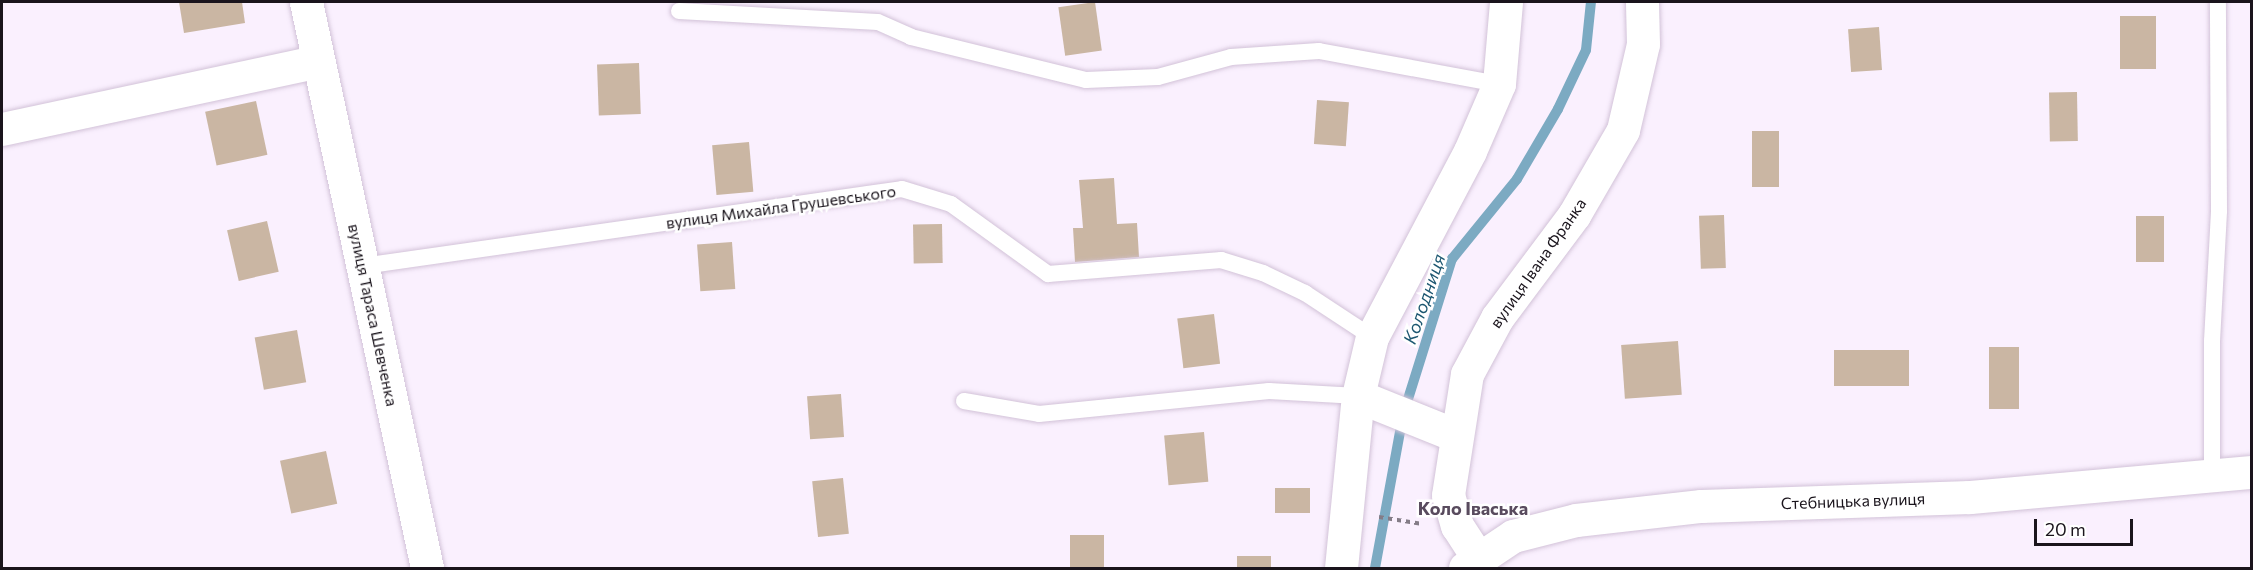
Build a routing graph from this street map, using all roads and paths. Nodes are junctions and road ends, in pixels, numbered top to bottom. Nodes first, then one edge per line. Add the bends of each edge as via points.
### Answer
1 (306, 2) edge
2 (1506, 2) edge
3 (1642, 2) edge
4 (2218, 2) edge
5 (679, 11) dead end
6 (318, 61) junction
7 (1499, 84) junction
8 (2, 129) edge
9 (363, 266) junction
10 (1372, 337) junction
11 (1358, 396) junction
12 (964, 402) dead end
13 (1455, 435) junction
14 (2252, 472) edge
15 (2212, 476) junction
16 (1472, 563) edge
17 (427, 568) edge
18 (1341, 568) edge

1 - 6 street, вулиця Тараса Шевченка
2 - 7 street
3 - 13 street, вулиця Івана Франка via 1643,44 1623,129 1574,215 1497,318 1467,374
4 - 15 lane via 2219,211 2212,341
5 - 7 lane via 878,22 911,37 1086,80 1158,77 1231,57 1319,51
6 - 8 street
6 - 9 street, вулиця Тараса Шевченка
7 - 10 street via 1470,152
9 - 10 lane, вулиця Михайла Грушевського via 902,189 951,204 1048,274 1221,260 1263,273 1305,293
9 - 17 street, вулиця Тараса Шевченка
10 - 11 street
11 - 12 lane via 1269,391 1039,414
11 - 13 street
11 - 18 street
13 - 16 street, вулиця Івана Франка via 1448,495
14 - 15 street, Стебницька вулиця
15 - 16 street, Стебницька вулиця via 1970,497 1701,506 1610,516 1513,536

